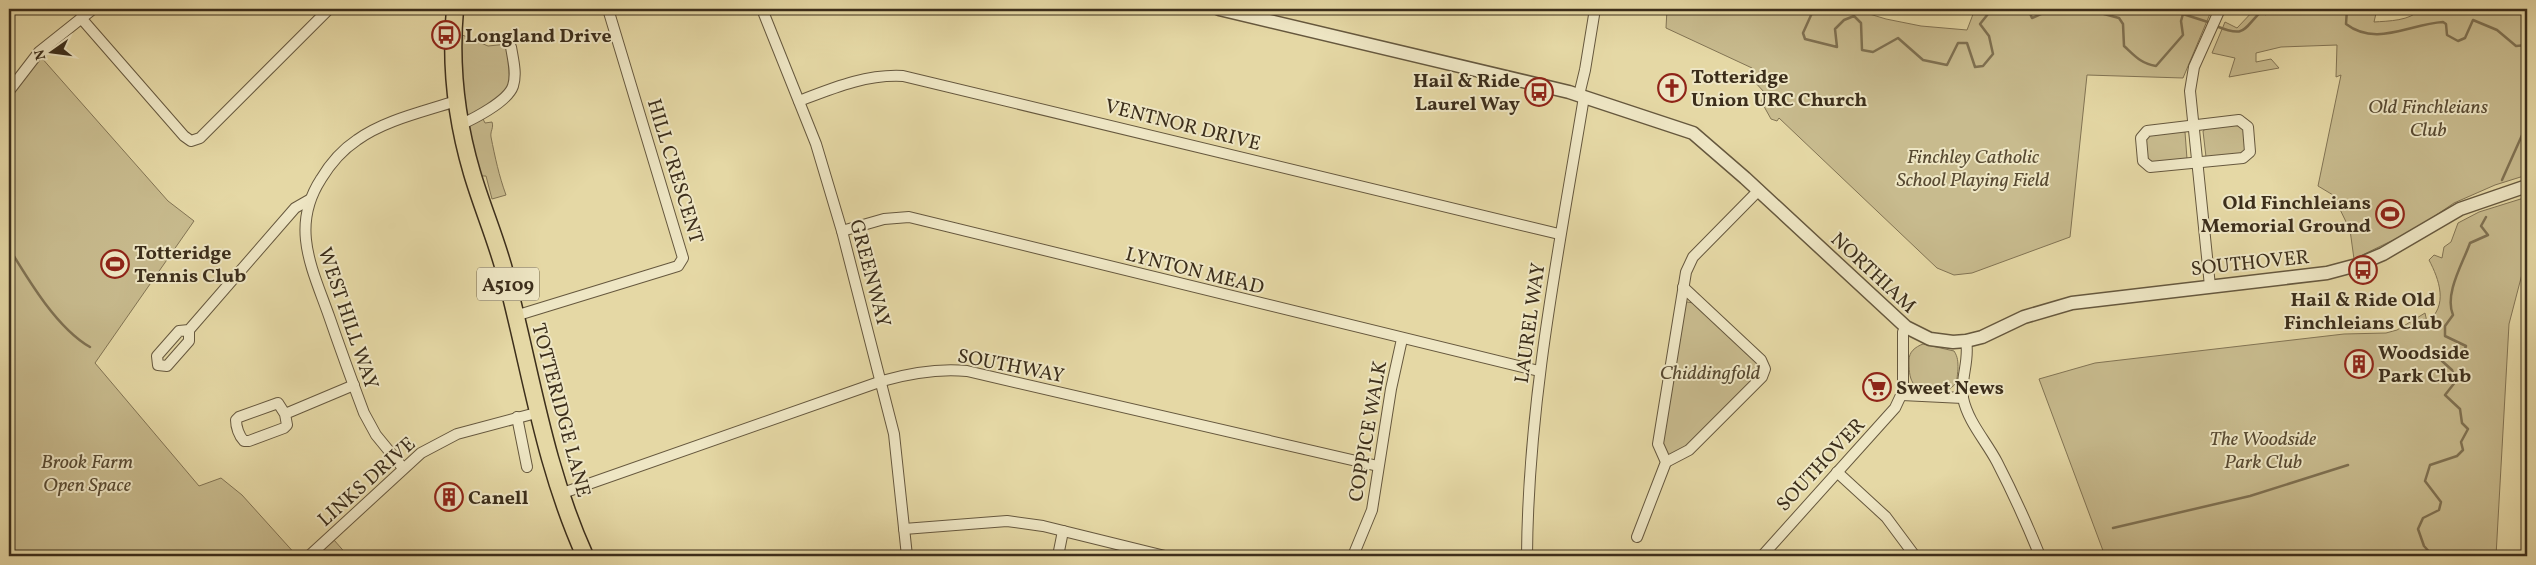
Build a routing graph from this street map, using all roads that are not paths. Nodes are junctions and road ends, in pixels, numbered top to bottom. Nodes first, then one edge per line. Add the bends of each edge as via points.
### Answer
1 (93, 9) edge
2 (329, 9) edge
3 (455, 9) edge
4 (608, 9) edge
5 (762, 9) edge
6 (1218, 9) edge
7 (1595, 9) edge
8 (2219, 12) edge
9 (81, 18) junction
10 (511, 47) dead end
11 (9, 91) edge
12 (1577, 95) junction
13 (456, 101) junction
14 (799, 101) junction
15 (460, 125) junction
16 (2194, 127) junction
17 (2198, 163) junction
18 (2527, 186) edge
19 (1759, 190) junction
20 (309, 200) junction
21 (842, 231) junction
22 (1560, 234) junction
23 (2210, 286) junction
24 (1683, 287) junction
25 (515, 316) junction
26 (1906, 327) junction
27 (189, 330) dead end
28 (1402, 339) junction
29 (1966, 341) junction
30 (1539, 371) junction
31 (882, 380) junction
32 (354, 385) junction
33 (1902, 395) junction
34 (1963, 398) junction
35 (536, 413) junction
36 (285, 414) junction
37 (517, 417) junction
38 (1666, 462) junction
39 (1378, 466) junction
40 (527, 467) dead end
41 (403, 468) junction
42 (1838, 472) junction
43 (560, 494) junction
44 (904, 528) junction
45 (1063, 531) junction
46 (1637, 537) dead end
47 (309, 556) edge
48 (585, 556) edge
49 (907, 556) edge
50 (1058, 556) edge
51 (1165, 556) edge
52 (1353, 556) edge
53 (1527, 556) edge
54 (1762, 556) edge
55 (1915, 556) edge
56 (2040, 556) edge

1 - 9 street
2 - 9 street via 200,138 191,141
3 - 13 main road, TOTTERIDGE LANE / A5109 via 452,48
4 - 25 street, HILL CRESCENT via 684,258 678,266
5 - 14 street, GREENWAY
6 - 12 street
7 - 12 street, LAUREL WAY via 1586,70
8 - 16 street via 2192,75 2190,91
9 - 11 street via 39,52
10 - 15 street via 515,76 513,88 499,102
12 - 19 street, NORTHIAM via 1693,133
12 - 22 street, LAUREL WAY
13 - 15 main road, TOTTERIDGE LANE / A5109
13 - 20 street, WEST HILL WAY via 397,120 356,140 335,159
14 - 21 street, GREENWAY via 827,175
14 - 22 street, VENTNOR DRIVE via 862,79 880,75 903,76
15 - 25 main road, TOTTERIDGE LANE / A5109
16 - 17 street
16 - 17 street via 2239,120 2248,127 2250,152 2247,156
16 - 17 street via 2143,134 2143,161 2150,167
17 - 23 street
18 - 23 street, SOUTHOVER via 2460,209 2413,238 2357,265 2327,273
19 - 24 street via 1693,257
19 - 26 street, NORTHIAM
20 - 27 street via 295,208
20 - 32 street, WEST HILL WAY via 305,224 309,260
21 - 28 street, LYNTON MEAD via 884,219 909,218
21 - 31 street, GREENWAY
22 - 30 street, LAUREL WAY
23 - 29 street, SOUTHOVER via 2072,303 2024,317
24 - 38 street via 1658,444
24 - 38 street via 1761,360 1765,370 1762,377 1689,450
25 - 35 main road, TOTTERIDGE LANE / A5109
26 - 29 street, NORTHIAM via 1930,339
26 - 33 street via 1903,332
28 - 30 street, LYNTON MEAD
28 - 39 street, COPPICE WALK
29 - 34 street via 1968,355
30 - 53 street, LAUREL WAY via 1527,502
31 - 39 street, SOUTHWAY via 913,372 967,371
31 - 43 street, SOUTHWAY
31 - 44 street, GREENWAY via 894,434
32 - 36 street
32 - 41 street, WEST HILL WAY via 371,427
33 - 34 street
33 - 42 street, SOUTHOVER via 1887,419
34 - 56 street via 2020,508
35 - 37 street, LINKS DRIVE
35 - 43 main road, TOTTERIDGE LANE / A5109
36 - 36 street via 287,425 284,428 248,441 240,437 236,425 239,417 278,403
37 - 40 street
37 - 41 street, LINKS DRIVE via 444,439 421,452
38 - 46 street
39 - 52 street, COPPICE WALK via 1372,510
41 - 47 street, LINKS DRIVE
42 - 54 street, SOUTHOVER
42 - 55 street via 1886,517
43 - 48 main road, TOTTERIDGE LANE / A5109
44 - 45 street via 1008,521
44 - 49 street, GREENWAY
45 - 50 street
45 - 51 street

